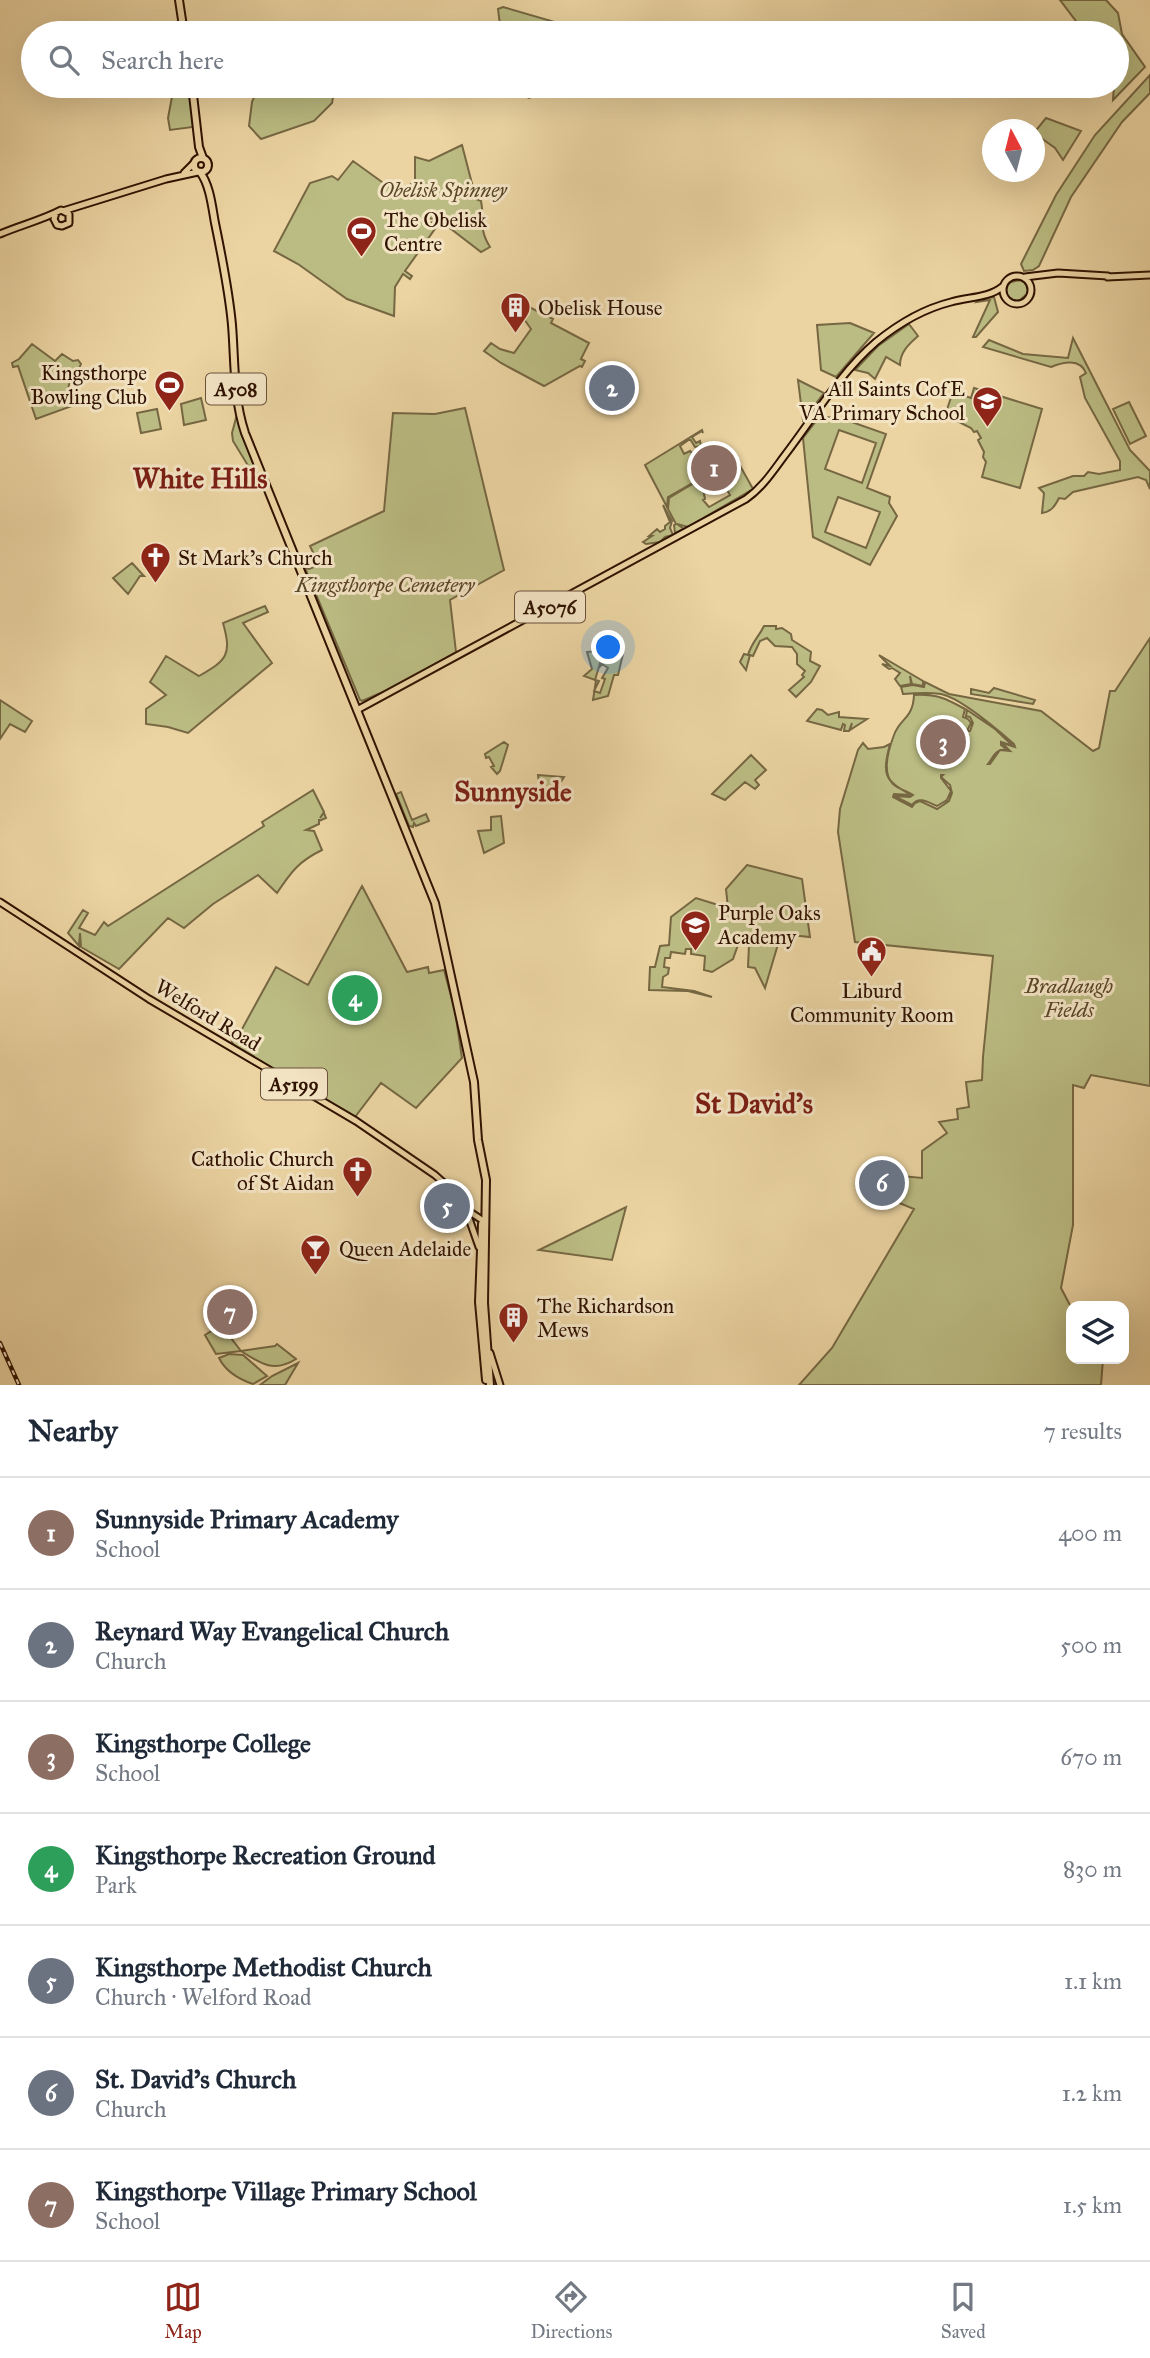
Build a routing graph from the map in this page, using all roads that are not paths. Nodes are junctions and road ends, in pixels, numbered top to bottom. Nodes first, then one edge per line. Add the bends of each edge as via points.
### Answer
1 (179, 0) edge
2 (182, 21) edge
3 (193, 98) edge
4 (197, 130) junction
5 (203, 158) junction
6 (193, 163) junction
7 (207, 168) junction
8 (199, 172) junction
9 (181, 175) junction
10 (211, 202) junction
11 (81, 205) junction
12 (63, 211) junction
13 (56, 213) junction
14 (70, 218) junction
15 (44, 219) junction
16 (57, 225) junction
17 (0, 234) edge
18 (1048, 274) junction
19 (1022, 277) junction
20 (1149, 277) edge
21 (1002, 287) junction
22 (1032, 289) junction
23 (991, 293) junction
24 (1004, 299) junction
25 (357, 710) junction
26 (0, 902) edge
27 (465, 1206) junction
28 (484, 1220) junction
29 (480, 1253) junction
30 (488, 1347) junction
31 (488, 1382) edge
32 (498, 1385) edge

1 - 2 highway
3 - 4 highway
4 - 5 highway
4 - 6 highway
5 - 6 highway
5 - 7 highway
6 - 8 highway
6 - 9 main road
7 - 8 highway
7 - 10 highway, A508
8 - 9 main road
8 - 10 highway, A508
9 - 11 main road
10 - 25 highway, A508 via 231,313 239,415
11 - 12 main road
11 - 14 main road
12 - 13 main road
12 - 14 main road
13 - 15 main road
13 - 16 main road
14 - 16 main road via 65,226
15 - 16 main road
15 - 17 main road
18 - 19 main road
18 - 20 main road
18 - 22 main road
19 - 21 main road via 1008,280
19 - 22 main road
21 - 23 main road, A5076
21 - 24 main road
22 - 24 main road via 1021,303
23 - 24 main road
23 - 25 main road, A5076 via 936,306 877,341 848,370 767,479 746,499
25 - 28 highway, A508 via 435,903 474,1082 485,1177
26 - 27 main road, Welford Road / A5199 via 149,999 356,1121 435,1175
27 - 28 main road, Welford Road / A5199
27 - 29 main road, Welford Road / A5199
28 - 29 highway, A508
28 - 30 highway, A508
29 - 31 highway, A508 via 479,1302
30 - 31 highway, A508
30 - 32 main road
31 - 32 main road

